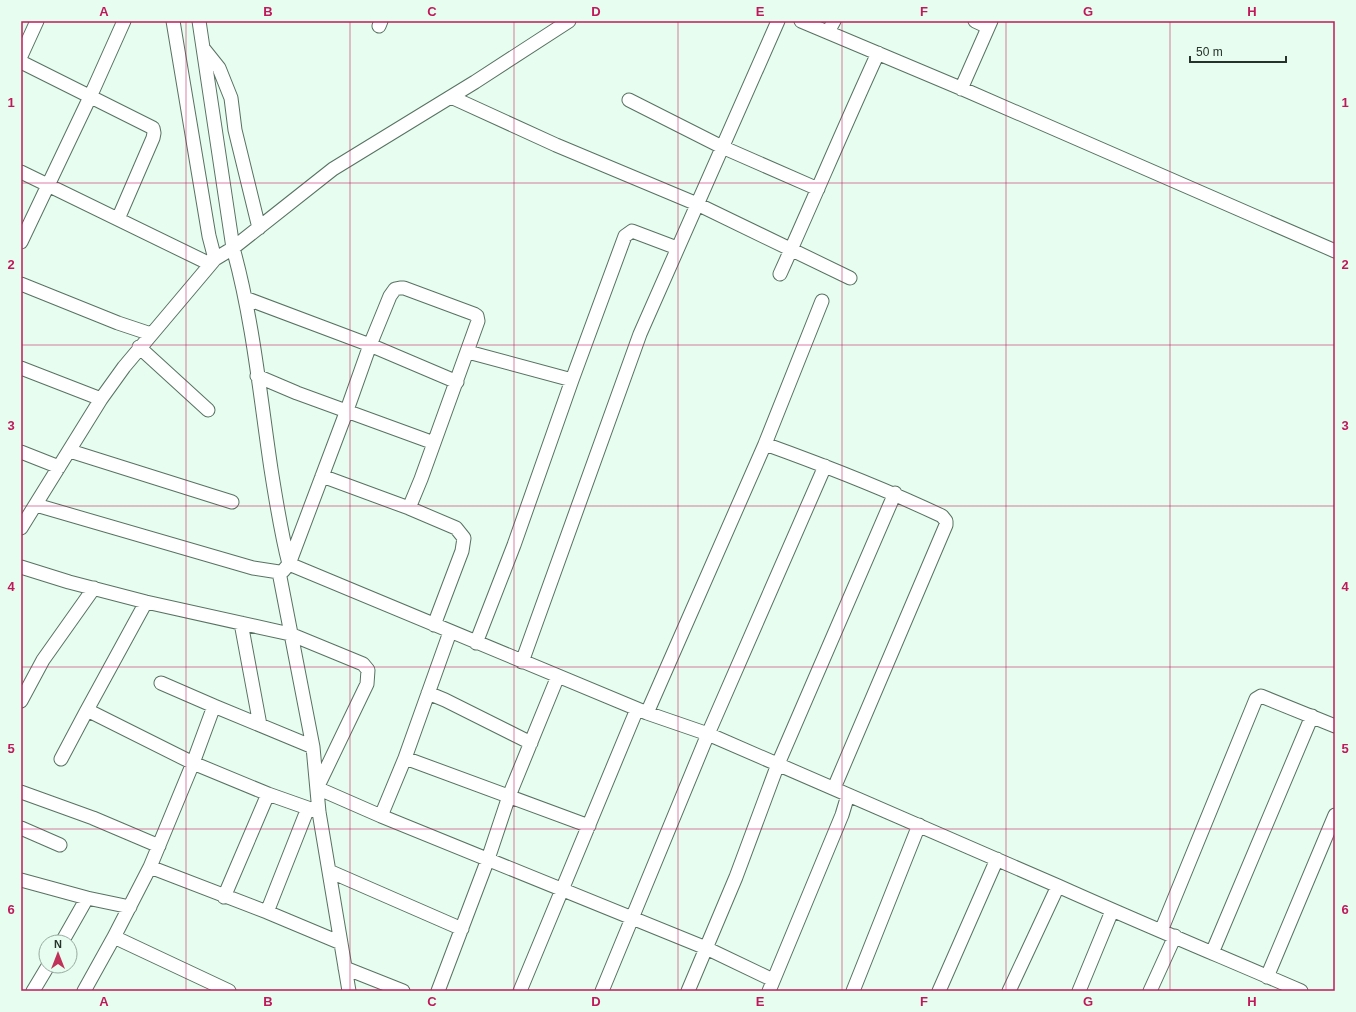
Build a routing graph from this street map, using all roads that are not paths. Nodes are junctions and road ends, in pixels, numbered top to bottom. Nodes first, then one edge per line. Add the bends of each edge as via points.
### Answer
1 (37, 21) edge
2 (124, 21) edge
3 (173, 21) edge
4 (199, 21) edge
5 (569, 21) edge
6 (778, 21) edge
7 (801, 21) edge
8 (976, 21) edge
9 (989, 24) edge
10 (831, 27) edge
11 (202, 47) junction
12 (878, 53) junction
13 (21, 56) edge
14 (21, 62) edge
15 (960, 89) junction
16 (451, 97) junction
17 (90, 98) junction
18 (629, 100) dead end
19 (722, 147) junction
20 (21, 172) edge
21 (48, 186) junction
22 (818, 189) junction
23 (697, 204) junction
24 (118, 219) junction
25 (259, 228) junction
26 (21, 242) edge
27 (677, 248) junction
28 (791, 250) junction
29 (1335, 251) edge
30 (221, 255) junction
31 (780, 274) dead end
32 (850, 278) dead end
33 (21, 284) edge
34 (245, 298) junction
35 (822, 301) dead end
36 (151, 334) junction
37 (370, 345) junction
38 (139, 347) junction
39 (468, 352) junction
40 (21, 368) edge
41 (257, 376) junction
42 (572, 380) junction
43 (457, 382) junction
44 (101, 399) junction
45 (208, 410) dead end
46 (348, 410) junction
47 (434, 443) junction
48 (765, 444) junction
49 (70, 451) junction
50 (21, 452) edge
51 (825, 466) junction
52 (59, 467) junction
53 (322, 476) junction
54 (895, 493) junction
55 (232, 502) dead end
56 (36, 505) junction
57 (409, 508) junction
58 (21, 528) edge
59 (21, 567) edge
60 (284, 568) junction
61 (94, 588) junction
62 (146, 602) junction
63 (241, 623) junction
64 (434, 625) junction
65 (450, 632) junction
66 (290, 634) junction
67 (476, 643) junction
68 (522, 662) junction
69 (558, 676) junction
70 (161, 683) dead end
71 (428, 693) junction
72 (21, 701) edge
73 (214, 706) junction
74 (87, 710) junction
75 (642, 711) junction
76 (1312, 716) junction
77 (260, 725) junction
78 (1335, 726) edge
79 (708, 734) junction
80 (531, 743) junction
81 (313, 748) junction
82 (405, 758) junction
83 (61, 759) dead end
84 (193, 763) junction
85 (778, 764) junction
86 (317, 788) junction
87 (834, 788) junction
88 (21, 792) edge
89 (268, 794) junction
90 (848, 795) junction
91 (509, 796) junction
92 (314, 810) junction
93 (1335, 815) edge
94 (381, 816) junction
95 (919, 825) junction
96 (589, 826) junction
97 (21, 828) edge
98 (60, 845) dead end
99 (159, 846) junction
100 (997, 859) junction
101 (488, 860) junction
102 (150, 867) junction
103 (329, 871) junction
104 (21, 880) edge
105 (1058, 886) junction
106 (562, 890) junction
107 (224, 897) junction
108 (87, 898) junction
109 (130, 907) junction
110 (1112, 911) junction
111 (267, 912) junction
112 (632, 919) junction
113 (462, 929) junction
114 (1161, 930) junction
115 (67, 934) edge
116 (1175, 936) junction
117 (114, 937) junction
118 (341, 943) junction
119 (706, 948) junction
120 (1212, 953) junction
121 (345, 968) junction
122 (43, 974) edge
123 (1267, 976) junction
124 (771, 985) edge
125 (33, 991) edge
126 (84, 991) edge
127 (229, 991) edge
128 (349, 991) edge
129 (403, 991) edge
130 (438, 991) edge
131 (520, 991) edge
132 (602, 991) edge
133 (688, 991) edge
134 (853, 991) edge
135 (939, 991) edge
136 (1010, 991) edge
137 (1079, 991) edge
138 (1150, 991) edge
139 (1301, 991) edge

1 - 13 street
2 - 17 street
3 - 30 street via 209,236
4 - 11 street
5 - 16 street
6 - 19 street
7 - 10 street
8 - 9 street
9 - 15 street
10 - 12 street
11 - 25 street via 219,68 231,98 235,130
11 - 30 street
12 - 15 street
12 - 22 street
14 - 17 street
15 - 29 street
16 - 23 street via 556,145
16 - 25 street via 333,169
17 - 21 street
17 - 24 street via 148,125 154,131
18 - 19 street
19 - 22 street
19 - 23 street
20 - 21 street
21 - 24 street
21 - 26 street
22 - 28 street
23 - 27 street
23 - 28 street
24 - 30 street
25 - 30 street
27 - 42 street via 632,231 627,233
27 - 68 street via 640,334
28 - 31 street
28 - 32 street
30 - 34 street
30 - 36 street
33 - 36 street
34 - 37 street
34 - 41 street
35 - 48 street
36 - 38 street
37 - 39 street via 390,296 395,289 404,288 477,316 478,325
37 - 43 street
37 - 46 street
38 - 44 street
38 - 45 street
39 - 42 street
39 - 43 street
40 - 44 street
41 - 46 street
41 - 60 street
42 - 67 street via 514,545
43 - 47 street
44 - 49 street
46 - 47 street
46 - 53 street
47 - 57 street
48 - 51 street
48 - 75 street
49 - 52 street
49 - 55 street
50 - 52 street
51 - 54 street
51 - 79 street
52 - 56 street
53 - 57 street
53 - 60 street
54 - 85 street
54 - 87 street via 942,516 946,525
56 - 58 street
56 - 60 street via 253,568
57 - 64 street via 456,528 464,538 462,551
59 - 61 street
60 - 64 street
60 - 66 street
61 - 62 street
61 - 72 street via 43,660
62 - 63 street
62 - 74 street
63 - 66 street
63 - 77 street
64 - 65 street
65 - 67 street
65 - 71 street
66 - 81 street
66 - 86 street via 358,661 368,670 367,684
67 - 68 street
68 - 69 street
69 - 75 street
69 - 80 street
70 - 73 street
71 - 80 street
71 - 82 street
73 - 77 street
73 - 84 street
74 - 83 street
74 - 84 street
75 - 79 street
75 - 96 street
76 - 78 street
76 - 114 street via 1261,696 1256,699
76 - 120 street
77 - 81 street
79 - 85 street
79 - 112 street
80 - 91 street
81 - 86 street
82 - 91 street
82 - 94 street
84 - 89 street
84 - 99 street
85 - 87 street
85 - 119 street via 736,877
86 - 92 street
86 - 94 street
87 - 90 street
88 - 99 street via 93,818
89 - 92 street
89 - 107 street
90 - 95 street
90 - 124 street
91 - 96 street
91 - 101 street
92 - 103 street
92 - 111 street
93 - 123 street
94 - 101 street
95 - 100 street
95 - 134 street
96 - 106 street
97 - 98 street
99 - 102 street
100 - 105 street
100 - 135 street
101 - 106 street
101 - 113 street
102 - 107 street
102 - 109 street
103 - 113 street
103 - 118 street
104 - 108 street
105 - 110 street
105 - 136 street
106 - 112 street
106 - 131 street
107 - 111 street
108 - 109 street
108 - 115 street
109 - 117 street
110 - 114 street
110 - 137 street
111 - 118 street
112 - 119 street
112 - 132 street
113 - 130 street
114 - 116 street
116 - 120 street
116 - 138 street
117 - 126 street
117 - 127 street
118 - 121 street
119 - 124 street
119 - 133 street
120 - 123 street
121 - 128 street
121 - 129 street
122 - 125 street
123 - 139 street

